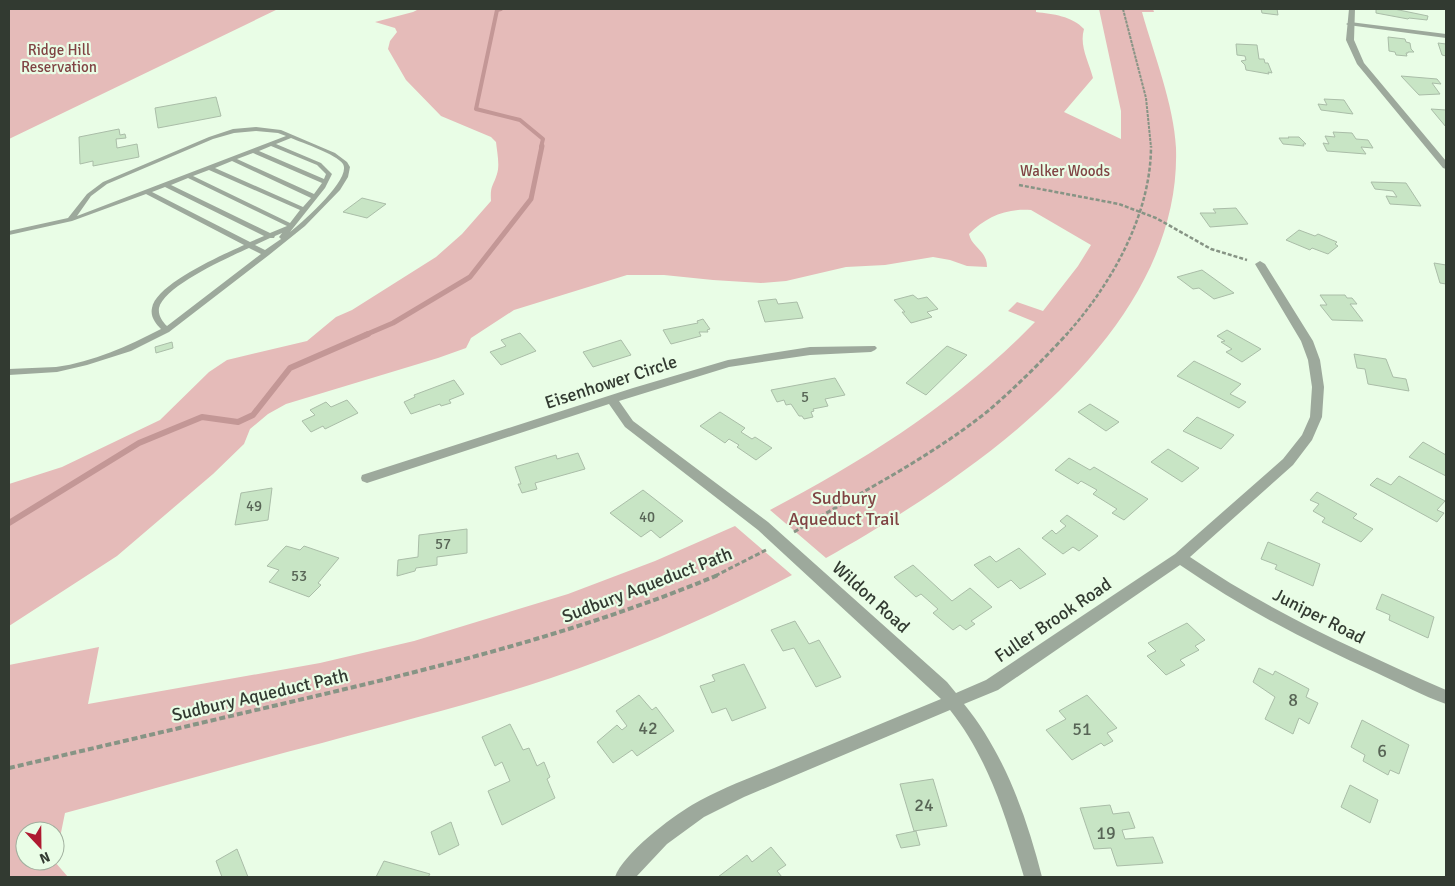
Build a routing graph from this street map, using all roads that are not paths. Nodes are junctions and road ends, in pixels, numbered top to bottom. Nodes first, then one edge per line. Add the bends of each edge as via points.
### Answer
1 (1352, 9) edge
2 (1350, 24) junction
3 (1446, 36) edge
4 (292, 136) junction
5 (271, 144) junction
6 (254, 150) junction
7 (232, 159) junction
8 (1446, 166) edge
9 (210, 168) junction
10 (188, 176) junction
11 (326, 182) junction
12 (166, 185) junction
13 (146, 192) junction
14 (315, 197) junction
15 (305, 210) junction
16 (314, 216) junction
17 (70, 220) junction
18 (292, 226) junction
19 (9, 233) edge
20 (270, 236) junction
21 (279, 241) junction
22 (251, 245) junction
23 (267, 254) junction
24 (1260, 264) road end
25 (166, 330) junction
26 (871, 348) dead end
27 (9, 372) edge
28 (612, 399) junction
29 (367, 478) dead end
30 (1180, 558) junction
31 (1446, 697) edge
32 (953, 702) junction
33 (624, 877) edge
34 (1033, 877) edge

1 - 2 street
2 - 3 street
2 - 8 street via 1350,40 1361,64
4 - 5 lane
4 - 16 lane via 333,154 347,167 340,185
4 - 17 lane via 256,129 211,138 99,186
5 - 6 lane
5 - 11 lane via 323,167 329,174
6 - 7 lane
6 - 11 lane
7 - 9 lane
7 - 14 lane
9 - 10 lane
9 - 15 lane
10 - 12 lane
10 - 18 lane
11 - 14 lane
12 - 13 lane
12 - 20 lane
13 - 17 lane
13 - 22 lane
14 - 15 lane
15 - 18 lane
16 - 18 lane
16 - 23 lane
17 - 19 lane
18 - 20 lane
18 - 21 lane
20 - 21 lane
20 - 22 lane
21 - 23 lane
22 - 23 lane
22 - 25 lane via 202,269 159,299 156,316
23 - 25 lane
24 - 30 street, Fuller Brook Road via 1312,351 1318,388 1316,417 1308,437 1288,462
25 - 27 lane via 94,361 57,369
26 - 28 street, Eisenhower Circle via 810,351 743,361
28 - 29 street, Eisenhower Circle
28 - 32 street, Wildon Road via 629,424 780,540 929,675
30 - 31 street, Juniper Road via 1236,594 1318,638
30 - 32 street, Fuller Brook Road via 1006,676
32 - 33 street, Fuller Brook Road via 738,791 698,811 661,838
32 - 34 street, Wildon Road via 977,733 993,765

